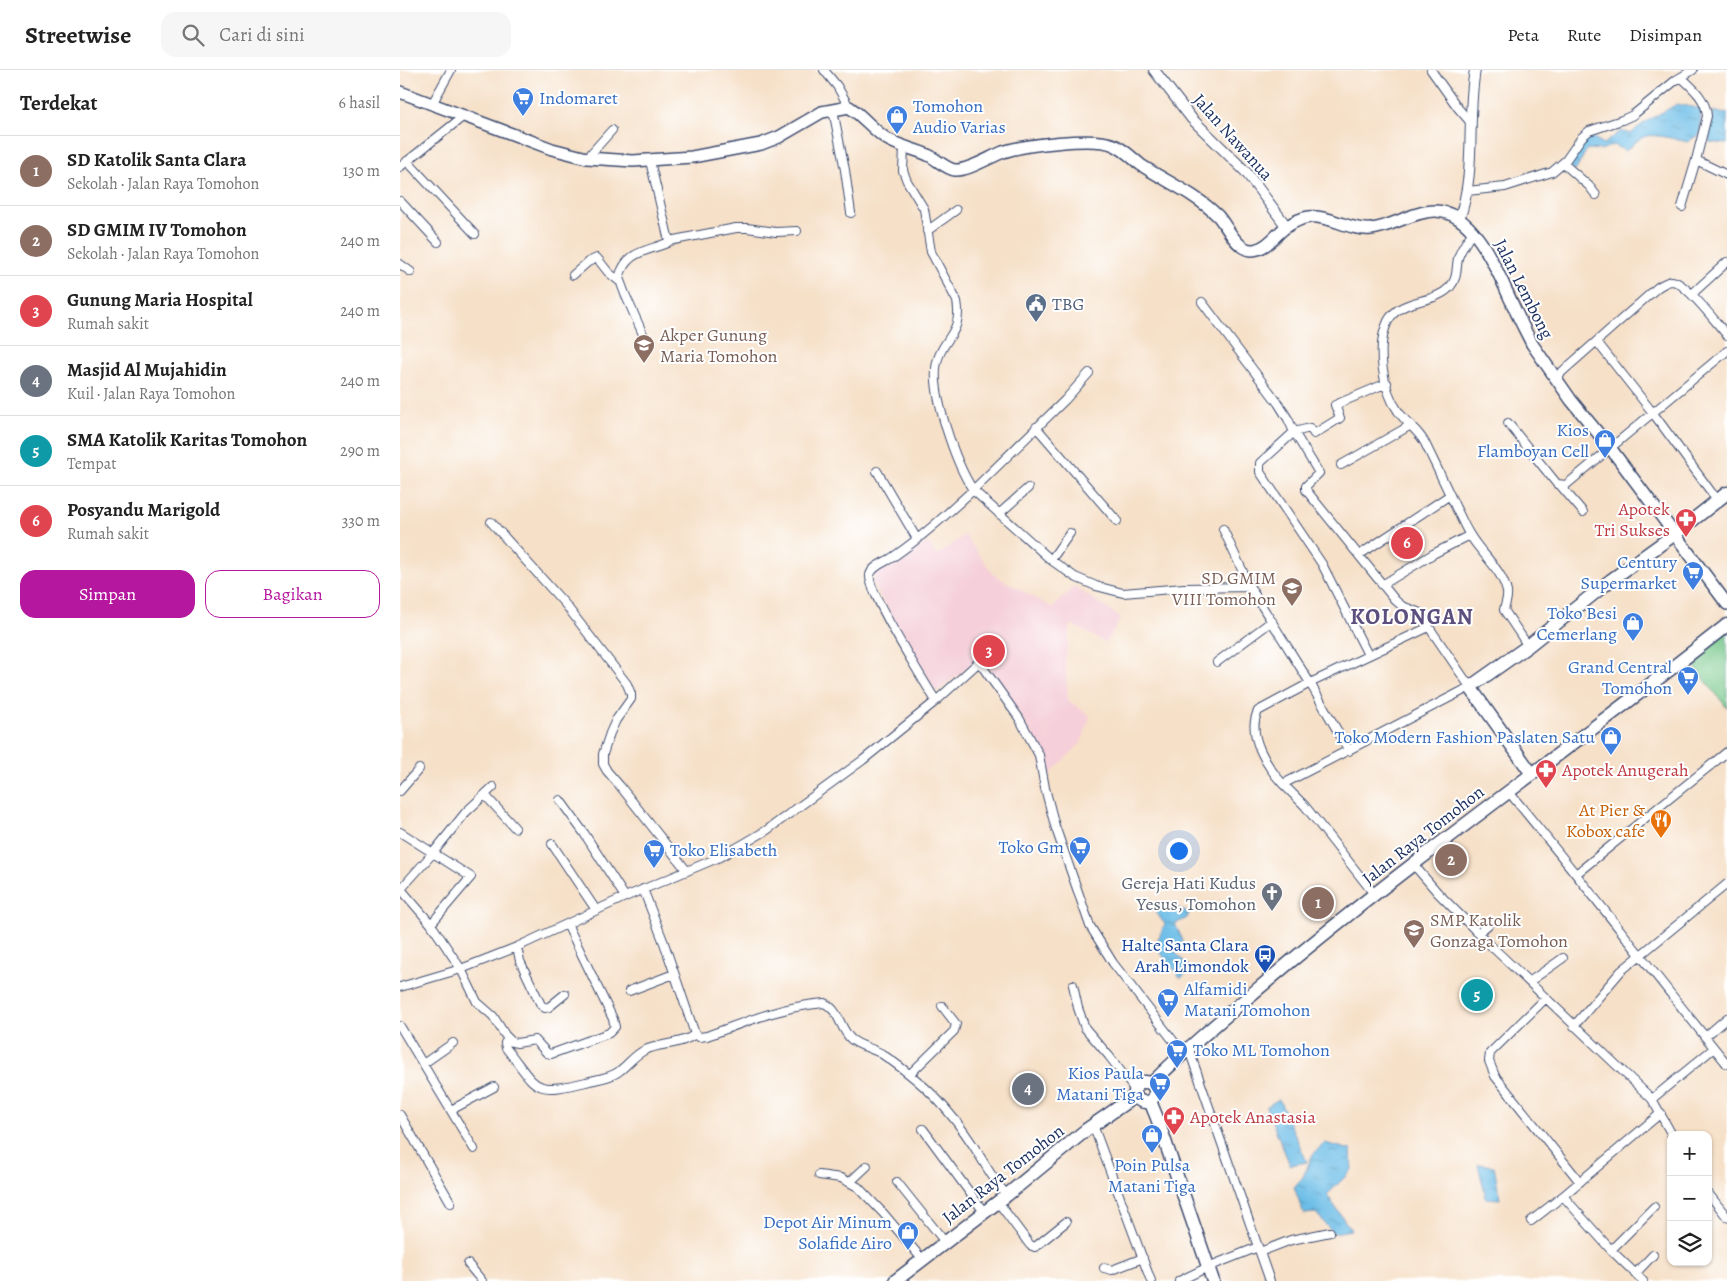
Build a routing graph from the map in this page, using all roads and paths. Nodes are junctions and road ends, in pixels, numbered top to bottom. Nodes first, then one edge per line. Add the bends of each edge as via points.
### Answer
1 (451, 70) edge
2 (824, 70) edge
3 (1154, 70) edge
4 (1430, 70) edge
5 (1475, 70) edge
6 (1693, 70) edge
7 (1681, 77) junction
8 (400, 92) edge
9 (432, 104) junction
10 (849, 107) junction
11 (833, 110) junction
12 (465, 115) junction
13 (1471, 123) junction
14 (612, 130) dead end
15 (904, 147) junction
16 (587, 158) junction
17 (1696, 160) junction
18 (407, 161) junction
19 (650, 161) junction
20 (1563, 163) junction
21 (400, 166) edge
22 (1727, 175) edge
23 (1467, 192) junction
24 (1596, 194) dead end
25 (400, 201) edge
26 (1682, 207) dead end
27 (956, 210) dead end
28 (851, 213) dead end
29 (1459, 219) junction
30 (1287, 227) junction
31 (797, 231) dead end
32 (927, 231) junction
33 (1473, 232) junction
34 (475, 234) dead end
35 (669, 241) junction
36 (438, 242) dead end
37 (1727, 262) edge
38 (400, 264) edge
39 (411, 272) dead end
40 (573, 275) dead end
41 (620, 281) junction
42 (1692, 294) junction
43 (1202, 302) dead end
44 (1727, 335) edge
45 (646, 341) dead end
46 (1597, 342) junction
47 (1727, 351) edge
48 (1089, 373) dead end
49 (1555, 378) junction
50 (1387, 383) junction
51 (1653, 412) junction
52 (1508, 424) dead end
53 (1411, 425) junction
54 (1036, 427) junction
55 (1294, 432) junction
56 (1611, 449) junction
57 (1341, 465) dead end
58 (876, 471) dead end
59 (1560, 485) junction
60 (1028, 488) dead end
61 (973, 490) junction
62 (1450, 495) junction
63 (1722, 496) edge
64 (1583, 512) dead end
65 (999, 514) junction
66 (1117, 521) dead end
67 (490, 522) dead end
68 (1223, 529) dead end
69 (1070, 533) dead end
70 (1675, 534) junction
71 (1470, 535) junction
72 (917, 539) junction
73 (1359, 555) junction
74 (1050, 560) junction
75 (1382, 586) junction
76 (1250, 587) junction
77 (1727, 604) edge
78 (1272, 621) junction
79 (1727, 625) edge
80 (1429, 627) junction
81 (1528, 646) junction
82 (1368, 655) junction
83 (1217, 662) dead end
84 (1310, 683) junction
85 (1470, 687) junction
86 (936, 700) junction
87 (1349, 751) junction
88 (1727, 752) edge
89 (419, 769) dead end
90 (1532, 774) junction
91 (1283, 784) junction
92 (493, 787) dead end
93 (400, 791) edge
94 (1508, 791) junction
95 (485, 795) junction
96 (560, 800) dead end
97 (515, 828) dead end
98 (400, 832) edge
99 (552, 844) dead end
100 (433, 853) junction
101 (1413, 864) junction
102 (687, 871) junction
103 (1576, 874) junction
104 (1727, 884) edge
105 (400, 889) edge
106 (643, 889) junction
107 (1374, 894) junction
108 (625, 897) junction
109 (596, 910) junction
110 (431, 924) junction
111 (567, 924) junction
112 (1488, 925) dead end
113 (1478, 933) junction
114 (517, 947) junction
115 (1640, 956) junction
116 (1563, 958) dead end
117 (461, 969) junction
118 (674, 974) junction
119 (1529, 982) junction
120 (1073, 985) dead end
121 (400, 987) edge
122 (629, 992) dead end
123 (566, 994) dead end
124 (1546, 998) junction
125 (942, 1006) dead end
126 (1727, 1018) edge
127 (400, 1026) edge
128 (1574, 1026) junction
129 (695, 1034) junction
130 (1705, 1037) junction
131 (508, 1039) junction
132 (453, 1043) dead end
133 (1714, 1048) junction
134 (1185, 1050) junction
135 (423, 1064) junction
136 (1727, 1064) edge
137 (910, 1074) junction
138 (1151, 1084) junction
139 (494, 1087) dead end
140 (1135, 1093) junction
141 (1652, 1100) junction
142 (1150, 1101) junction
143 (451, 1110) junction
144 (1660, 1113) junction
145 (400, 1115) edge
146 (1094, 1125) junction
147 (923, 1128) dead end
148 (1670, 1131) edge
149 (474, 1149) dead end
150 (867, 1166) dead end
151 (819, 1175) dead end
152 (850, 1182) junction
153 (897, 1182) dead end
154 (1580, 1182) junction
155 (1563, 1196) junction
156 (1002, 1198) junction
157 (1712, 1198) edge
158 (451, 1203) dead end
159 (1654, 1206) dead end
160 (984, 1212) junction
161 (1727, 1217) edge
162 (1531, 1221) dead end
163 (1066, 1222) dead end
164 (1330, 1232) dead end
165 (946, 1242) junction
166 (1259, 1250) junction
167 (1611, 1250) junction
168 (1653, 1255) dead end
169 (1142, 1258) junction
170 (922, 1259) junction
171 (468, 1264) dead end
172 (1208, 1267) junction
173 (1104, 1268) dead end
174 (1635, 1274) junction
175 (482, 1281) edge
176 (895, 1281) edge
177 (1151, 1281) edge
178 (1179, 1281) edge
179 (1213, 1281) edge
180 (1270, 1281) edge
181 (1643, 1281) edge

1 - 9 street
2 - 10 street
3 - 30 street, Jalan Nawanua via 1192,119 1246,172
4 - 13 street
5 - 13 street
6 - 7 street
7 - 17 street via 1699,94 1707,110
7 - 20 street via 1633,115 1589,131
8 - 9 main road
9 - 12 main road
10 - 11 main road
10 - 15 main road via 889,140
11 - 19 main road via 822,112 762,144
11 - 28 street
12 - 16 main road via 552,149
12 - 18 street
13 - 23 street
14 - 16 street
15 - 30 main road, Jalan Lembong via 920,151 955,170 1021,148 1104,141 1210,209 1243,248 1251,251 1265,246
15 - 32 street via 903,171 924,209
16 - 19 main road
17 - 22 street
17 - 26 street
18 - 21 street
18 - 34 street
19 - 35 street
20 - 23 street via 1552,172 1505,187
20 - 24 street
23 - 29 street
25 - 36 street
27 - 32 street
29 - 30 main road, Jalan Lembong via 1444,211 1432,211 1374,229 1309,217
29 - 33 main road, Jalan Lembong
31 - 35 street via 736,228
32 - 61 street via 931,252 953,292 958,310 952,336 937,359 935,382 963,474
33 - 49 main road, Jalan Lembong via 1485,246 1532,344
33 - 50 street via 1458,259 1458,271 1449,287 1397,309 1388,322 1381,340
35 - 41 street via 632,256 620,274
37 - 42 street
38 - 39 street
40 - 41 street via 597,258
41 - 45 street
42 - 44 street
42 - 46 street via 1677,282 1669,281 1658,287
43 - 55 street via 1278,403
46 - 49 street
46 - 51 street
47 - 51 street
48 - 54 street
49 - 56 main road, Jalan Lembong
50 - 53 street via 1397,410
50 - 55 street via 1336,405 1340,418 1314,434 1310,428
51 - 56 street
51 - 63 street
52 - 59 street
53 - 57 street
53 - 62 street via 1420,435
54 - 61 street
54 - 66 street
55 - 73 street via 1319,473 1306,490
55 - 82 street via 1260,463 1260,472 1322,564
56 - 59 street via 1566,485
56 - 70 main road, Jalan Lembong
58 - 72 street
59 - 64 street
60 - 65 street
61 - 65 street
61 - 72 street
62 - 71 street
62 - 73 street
63 - 70 main road
65 - 74 street
67 - 102 street via 565,604 627,684 631,699 610,733 603,764
68 - 76 street
69 - 74 street
70 - 77 main road, Jalan Lembong
70 - 81 main road
71 - 75 street
71 - 81 street via 1493,564 1504,585 1507,593 1504,610
72 - 86 street via 873,569 869,579
73 - 75 street
74 - 76 street via 1076,577 1123,593
75 - 80 street via 1402,606 1420,613
76 - 78 street
78 - 83 street
78 - 84 street
79 - 90 main road, Jalan Raya Tomohon
80 - 82 street
80 - 85 street
81 - 85 main road
82 - 84 street
84 - 87 street
84 - 91 street via 1256,715 1256,736 1262,756
85 - 87 street
85 - 90 main road
86 - 102 street via 863,760 767,830 720,857
86 - 134 street via 976,663 979,662 987,672 1019,718 1039,755 1051,811 1090,926 1113,963
87 - 91 street
88 - 103 street
89 - 93 street
90 - 94 main road, Jalan Raya Tomohon
91 - 107 street via 1315,818
92 - 95 street
94 - 101 main road, Jalan Raya Tomohon
94 - 103 street
95 - 97 street
95 - 100 street via 466,812
96 - 108 street
98 - 100 street
99 - 109 street
100 - 105 street
100 - 110 street via 471,877
101 - 107 main road, Jalan Raya Tomohon
101 - 113 street
102 - 106 street
103 - 115 street
104 - 115 street
105 - 110 street
106 - 108 street
106 - 118 street
107 - 134 main road, Jalan Raya Tomohon
108 - 109 street
109 - 111 street
110 - 117 street
111 - 114 street
111 - 131 street via 615,1027 609,1033 554,1054 547,1053 534,1040 517,1043
112 - 113 street
113 - 119 street
114 - 117 street
114 - 123 street via 540,1005 548,1007
115 - 128 street via 1615,977
115 - 130 street
116 - 119 street
117 - 121 street
117 - 131 street via 477,1002 493,1016
118 - 122 street
118 - 129 street
119 - 124 street
120 - 140 street via 1085,1028
124 - 128 street
124 - 154 street via 1490,1053 1489,1061 1495,1076
125 - 137 street via 956,1024 954,1031
126 - 130 street
127 - 135 street
128 - 141 street
129 - 131 street via 688,1039 646,1049 612,1075 556,1089 544,1089 530,1080 506,1048
129 - 137 street via 707,1036 772,1012 824,1004 833,1009 850,1038 872,1048
130 - 133 street
132 - 135 street
133 - 136 street
133 - 141 street
134 - 138 main road, Jalan Raya Tomohon
134 - 166 street
135 - 143 street
137 - 156 street via 945,1107 972,1144
138 - 140 main road, Jalan Raya Tomohon via 1140,1083
138 - 142 main road via 1155,1094
139 - 143 street
140 - 142 main road via 1142,1102
140 - 146 main road, Jalan Raya Tomohon
141 - 144 street
142 - 172 main road
143 - 149 street
144 - 148 street
144 - 154 street
145 - 158 street
146 - 156 main road, Jalan Raya Tomohon
146 - 169 street
147 - 160 street
150 - 152 street
151 - 152 street
152 - 170 street via 870,1199
153 - 165 street
154 - 155 street
155 - 162 street
155 - 167 street
156 - 160 main road, Jalan Raya Tomohon
156 - 163 street via 1035,1247
157 - 161 street
159 - 167 street
160 - 165 main road, Jalan Raya Tomohon
164 - 166 street
165 - 170 main road, Jalan Raya Tomohon
166 - 172 street
166 - 180 street
167 - 174 street
168 - 174 street
169 - 173 street via 1112,1270
169 - 177 street
170 - 176 main road, Jalan Raya Tomohon
171 - 175 street
172 - 178 street
172 - 179 main road
174 - 181 street

